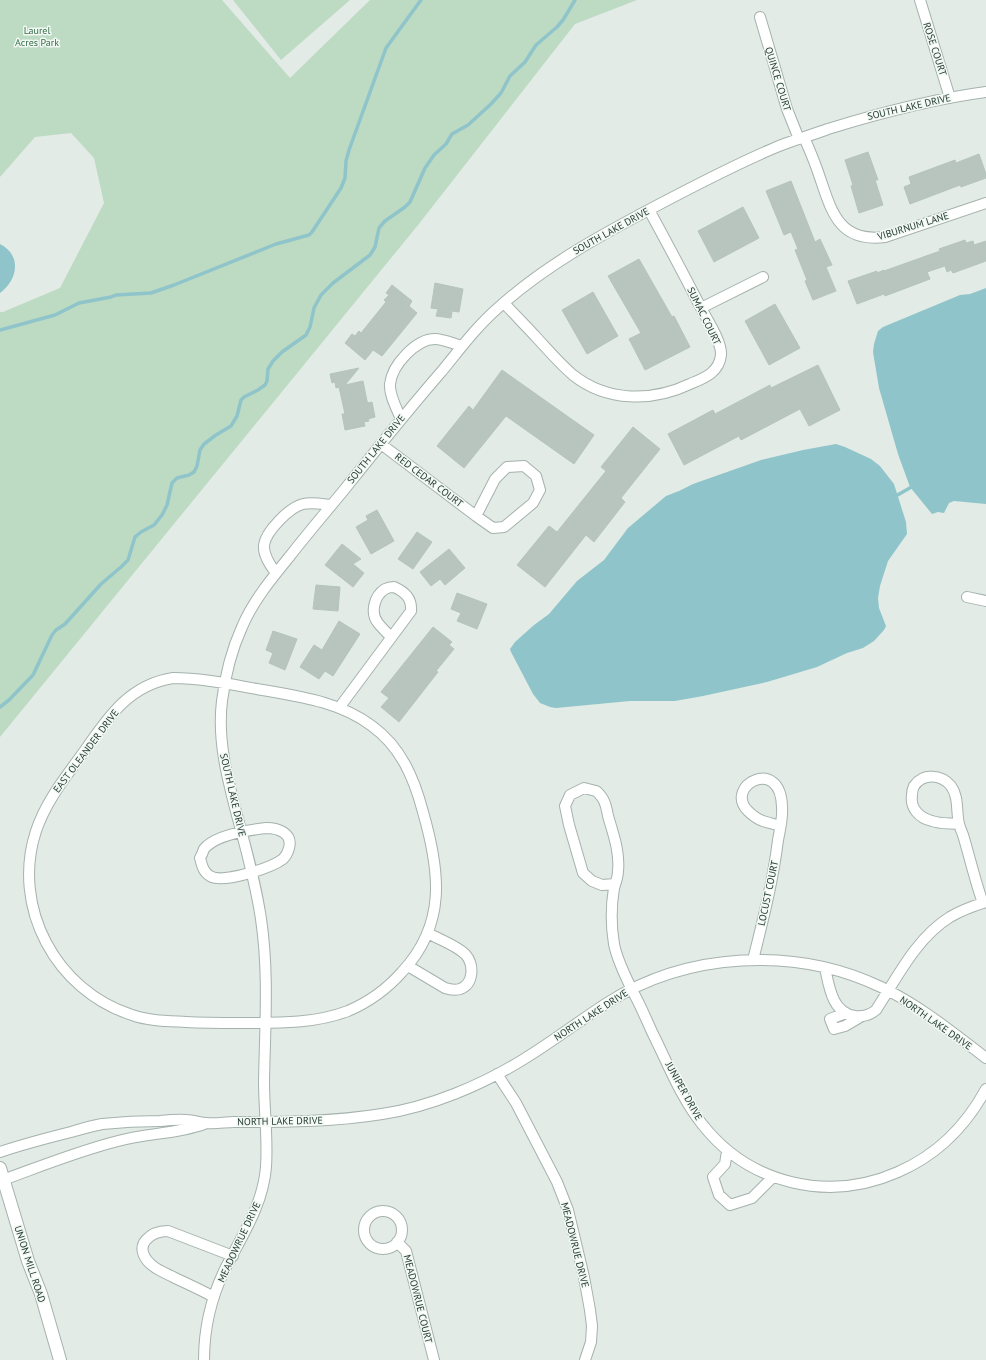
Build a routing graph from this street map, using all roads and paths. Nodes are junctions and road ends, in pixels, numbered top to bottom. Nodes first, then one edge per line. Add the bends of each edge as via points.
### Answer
1 (920, 0) edge
2 (760, 17) dead end
3 (986, 92) edge
4 (950, 98) junction
5 (802, 138) junction
6 (986, 203) edge
7 (648, 210) junction
8 (763, 277) dead end
9 (504, 303) junction
10 (701, 308) junction
11 (462, 346) junction
12 (401, 419) junction
13 (381, 444) junction
14 (331, 505) junction
15 (476, 516) junction
16 (276, 573) junction
17 (967, 597) dead end
18 (986, 601) edge
19 (391, 637) junction
20 (226, 683) junction
21 (339, 708) junction
22 (959, 824) junction
23 (780, 826) junction
24 (241, 832) junction
25 (252, 872) junction
26 (615, 884) junction
27 (984, 902) edge
28 (428, 933) junction
29 (753, 960) junction
30 (408, 966) junction
31 (825, 968) junction
32 (632, 989) junction
33 (888, 991) junction
34 (846, 1013) junction
35 (862, 1016) junction
36 (266, 1023) junction
37 (986, 1058) edge
38 (496, 1074) junction
39 (986, 1089) edge
40 (265, 1122) junction
41 (206, 1123) junction
42 (727, 1151) junction
43 (0, 1152) edge
44 (0, 1168) edge
45 (772, 1177) junction
46 (2, 1181) edge
47 (397, 1242) dead end
48 (233, 1256) junction
49 (214, 1297) junction
50 (60, 1360) edge
51 (204, 1360) edge
52 (434, 1360) edge
53 (585, 1360) edge

1 - 4 street, ROSE COURT
2 - 5 street, QUINCE COURT via 787,109
3 - 4 street, SOUTH LAKE DRIVE
4 - 5 street, SOUTH LAKE DRIVE via 877,114
5 - 6 street, VIBURNUM LANE via 815,163 832,211 844,227 862,238 885,237
5 - 7 street, SOUTH LAKE DRIVE via 752,158
7 - 9 street, SOUTH LAKE DRIVE via 562,259
7 - 10 street, SUMAC COURT
8 - 10 street
9 - 10 street, SUMAC COURT via 574,375 597,390 634,397 660,394 684,387 714,371 719,363 720,345
9 - 11 street, SOUTH LAKE DRIVE
11 - 12 street, SOUTH LAKE DRIVE
11 - 12 street via 436,339 425,340 415,346 398,364 392,374 390,385
12 - 13 street, SOUTH LAKE DRIVE
13 - 14 street, SOUTH LAKE DRIVE
13 - 15 street, RED CEDAR COURT
14 - 16 street, SOUTH LAKE DRIVE
14 - 16 street via 302,504 292,509 275,525 264,544 265,553
15 - 15 street, RED CEDAR COURT via 493,528 504,527 533,503 540,490 536,476 524,466 507,467 495,479
16 - 20 street, SOUTH LAKE DRIVE via 242,624 233,649
17 - 18 street
19 - 19 street via 411,611 412,604 405,593 394,587 385,589 374,602 373,612 377,622
19 - 21 street
20 - 21 street, EAST OLEANDER DRIVE via 299,696
20 - 24 street, SOUTH LAKE DRIVE via 222,701 223,753
20 - 36 street, EAST OLEANDER DRIVE via 186,678 159,680 134,693 123,703 91,741 49,800 31,848 28,880 34,912 46,942 74,981 101,1002 133,1016 167,1022
21 - 28 street, EAST OLEANDER DRIVE via 359,717 385,736 396,749 413,779 436,870 435,907
22 - 22 street via 956,797 951,786 943,779 932,776 921,779 913,787 913,808 921,816 931,821
22 - 27 street
23 - 23 street, LOCUST COURT via 782,796 777,785 766,778 754,779 741,795 744,807 762,821
23 - 29 street, LOCUST COURT via 772,881
24 - 25 street, SOUTH LAKE DRIVE
24 - 25 street via 274,828 288,836 290,844 284,858
24 - 25 street via 210,844 200,858 202,866 211,877 218,879
25 - 36 street, SOUTH LAKE DRIVE via 264,944
26 - 26 street, JUNIPER DRIVE via 618,870 616,845 603,800 596,791 584,788 570,795 565,806 583,873 602,885
26 - 32 street, JUNIPER DRIVE via 612,912 614,943 621,967
27 - 33 street via 959,912 936,928 915,950
28 - 30 street, EAST OLEANDER DRIVE
28 - 30 street via 464,953 470,960 471,977 460,989 451,990
29 - 31 street, NORTH LAKE DRIVE
29 - 32 street, NORTH LAKE DRIVE via 694,967 648,981
30 - 36 street, EAST OLEANDER DRIVE via 380,993 352,1009 312,1021
31 - 33 street, NORTH LAKE DRIVE via 859,978
31 - 34 street via 834,1000 838,1008
32 - 38 street, NORTH LAKE DRIVE via 606,1003 524,1059
32 - 42 street, JUNIPER DRIVE via 690,1107 709,1133
33 - 35 street via 876,1010 870,1015
33 - 37 street, NORTH LAKE DRIVE via 924,1012
34 - 35 street
34 - 35 street via 830,1019 834,1029
36 - 40 street, SOUTH LAKE DRIVE
38 - 40 street, NORTH LAKE DRIVE via 433,1102 383,1114 331,1120
38 - 53 street, MEADOWRUE DRIVE via 516,1103 557,1182 568,1210 583,1271 592,1326 591,1342
39 - 45 street, JUNIPER DRIVE via 950,1138 924,1158 893,1174 841,1186 805,1185
40 - 41 street, NORTH LAKE DRIVE
40 - 48 street, MEADOWRUE DRIVE via 266,1162 261,1194 249,1226
41 - 43 street, NORTH LAKE DRIVE via 187,1120 100,1124
41 - 46 street, NORTH LAKE DRIVE via 189,1129 118,1141
42 - 45 street, JUNIPER DRIVE via 741,1162
42 - 45 street via 724,1164 713,1177 720,1195 730,1205 752,1198
44 - 46 street, UNION MILL ROAD
46 - 50 street, UNION MILL ROAD
47 - 52 street, MEADOWRUE COURT via 406,1251
48 - 49 street, MEADOWRUE DRIVE
48 - 49 street via 168,1231 156,1233 142,1246 142,1252 152,1266
49 - 51 street, MEADOWRUE DRIVE via 206,1330

